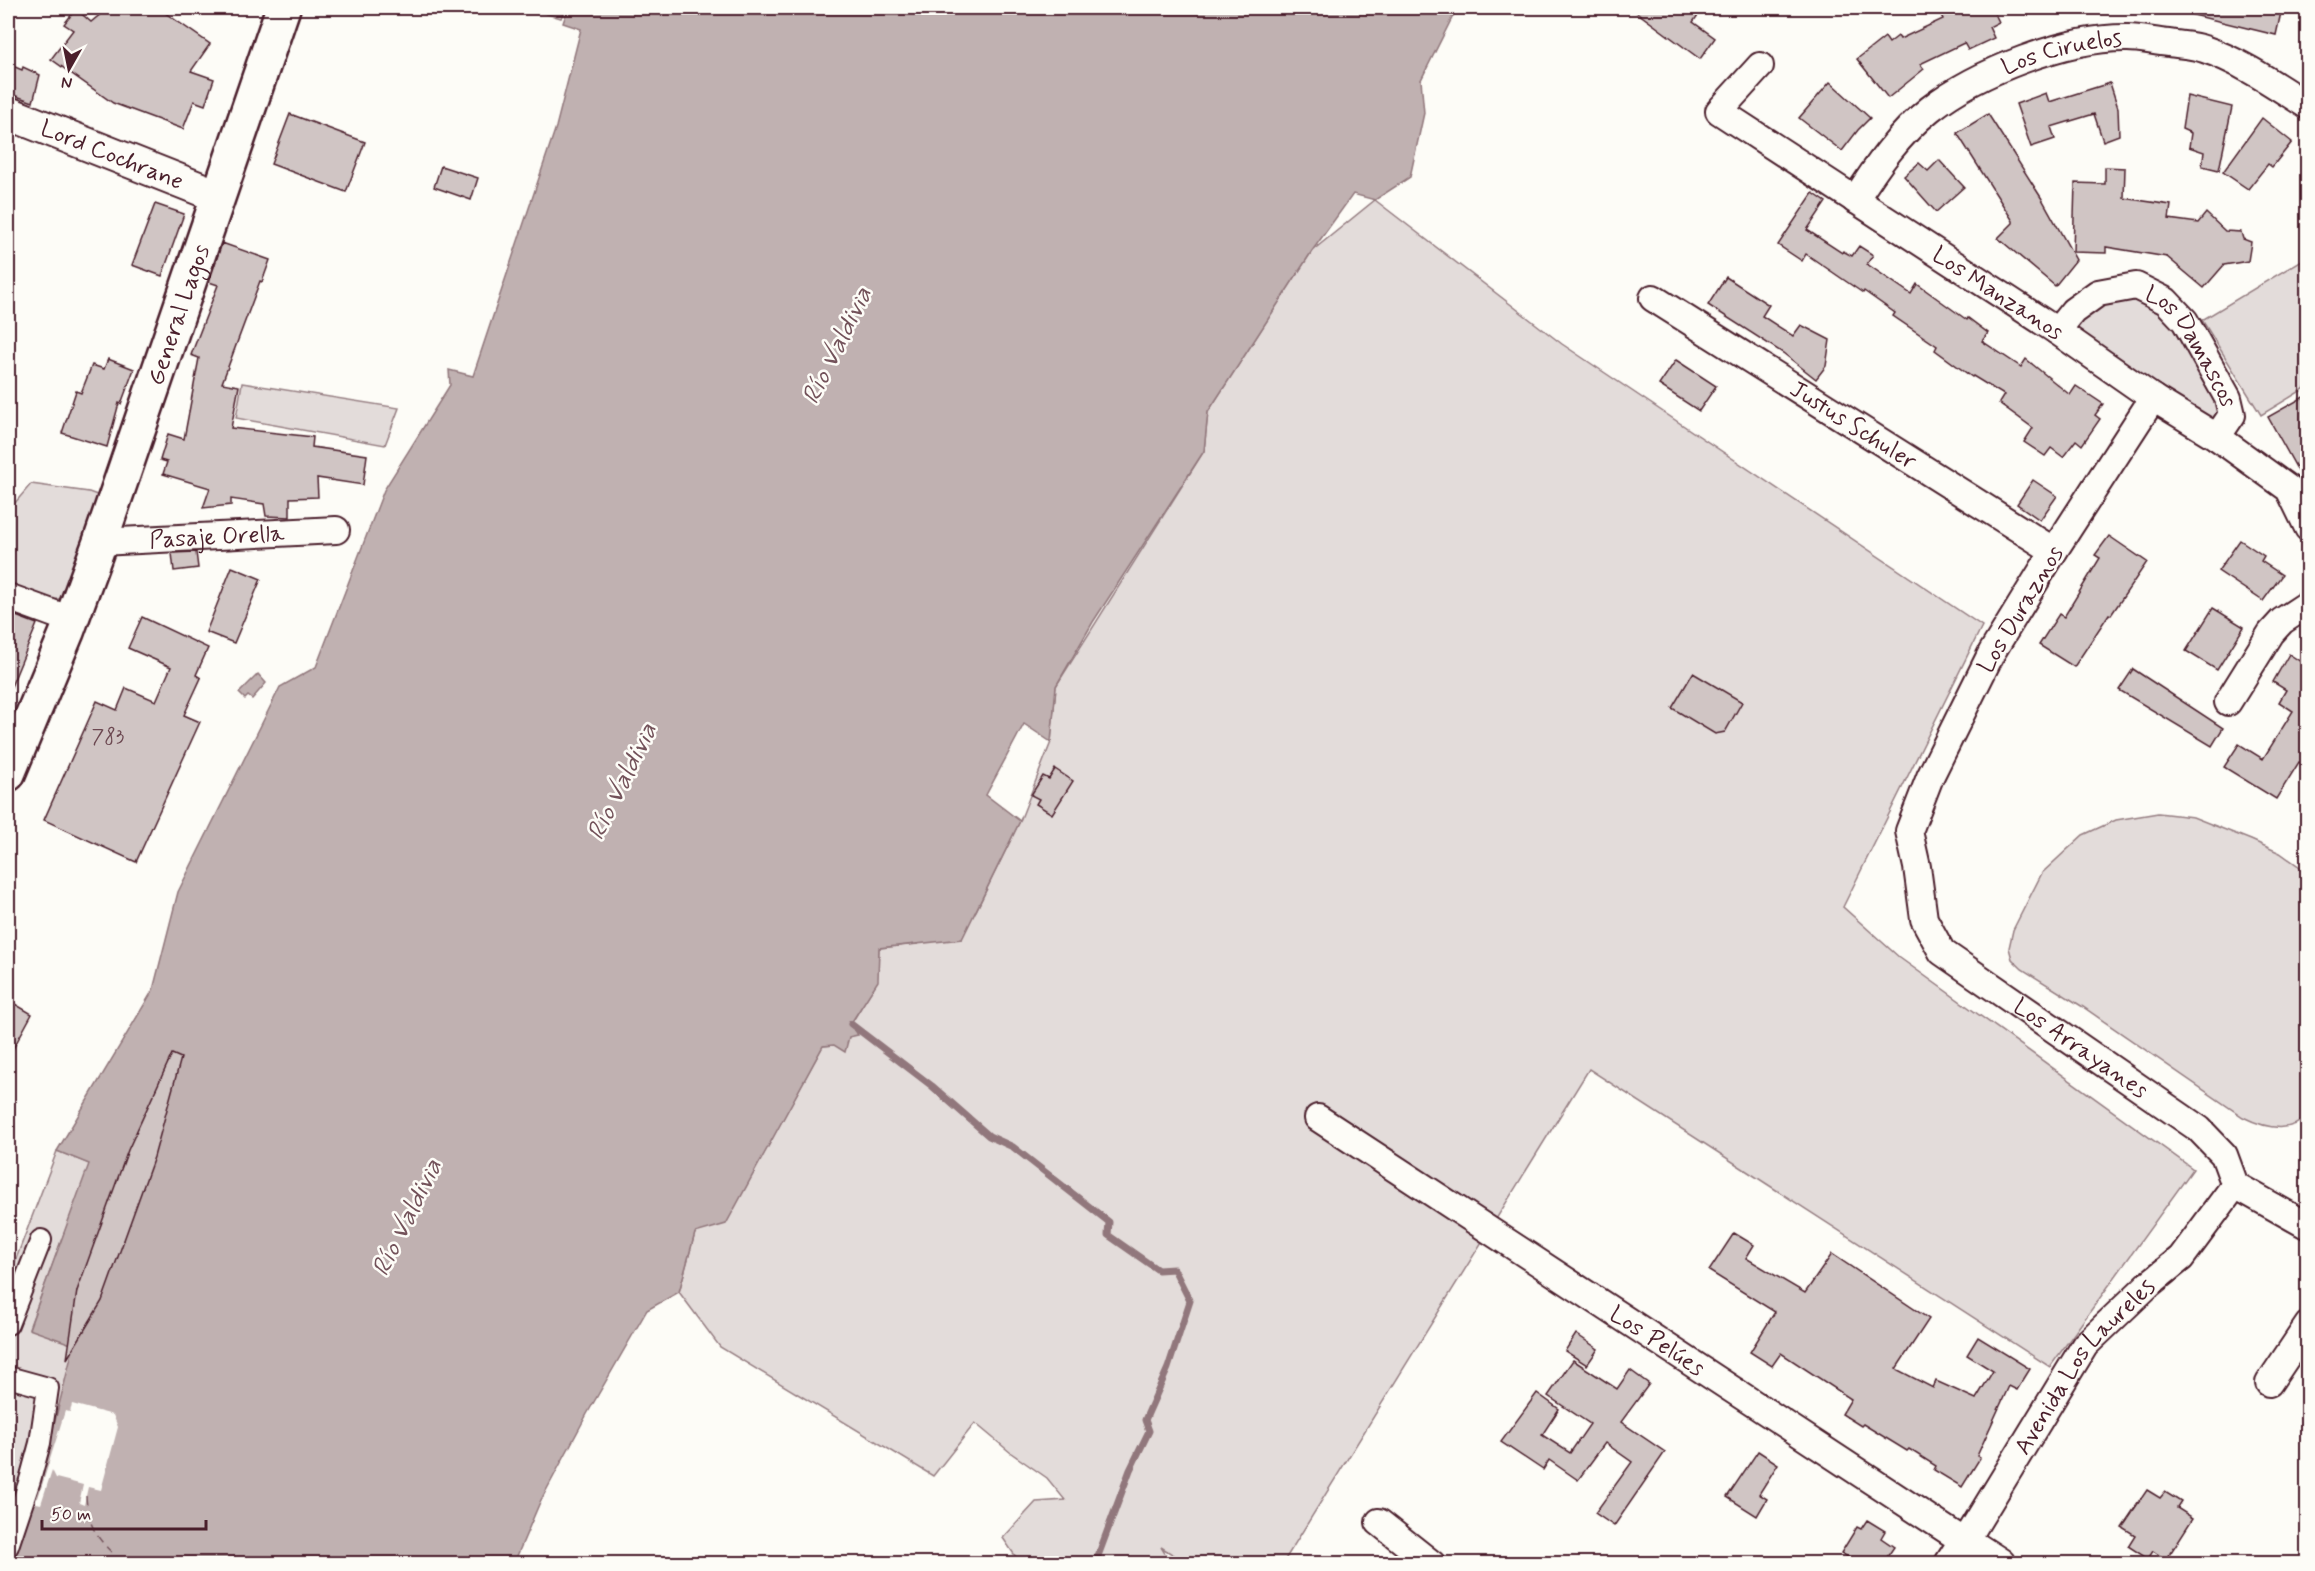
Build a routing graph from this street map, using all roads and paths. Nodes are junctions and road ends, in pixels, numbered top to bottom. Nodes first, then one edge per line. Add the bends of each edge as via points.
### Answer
1 (283, 8) edge
2 (1760, 66) dead end
3 (2307, 106) edge
4 (8, 113) edge
5 (218, 196) junction
6 (1855, 200) junction
7 (1653, 298) dead end
8 (2057, 331) junction
9 (2152, 398) junction
10 (2217, 437) junction
11 (2307, 528) edge
12 (336, 530) dead end
13 (100, 542) junction
14 (2054, 551) junction
15 (8, 597) edge
16 (2307, 604) edge
17 (71, 620) junction
18 (2228, 702) dead end
19 (8, 774) edge
20 (1909, 831) joint
21 (1318, 1118) dead end
22 (2235, 1185) junction
23 (2307, 1226) edge
24 (41, 1240) dead end
25 (8, 1324) edge
26 (2307, 1325) edge
27 (8, 1377) edge
28 (2269, 1383) dead end
29 (1379, 1522) dead end
30 (8, 1546) edge
31 (1958, 1553) edge
32 (1432, 1563) edge
33 (1999, 1563) edge

1 - 5 main road, General Lagos
2 - 6 street, Los Manzanos via 1719,111
3 - 6 street, Los Ciruelos via 2244,67 2203,48 2128,38 2078,44 2023,58 1930,109 1876,166
4 - 5 street, Lord Cochrane
5 - 13 main road, General Lagos
6 - 8 street, Los Manzanos
7 - 14 street, Justus Schuler
8 - 9 street, Los Manzanos
8 - 10 street, Los Damascos via 2073,311 2098,293 2136,286 2166,301 2185,321 2228,398 2232,415
9 - 10 street, Los Manzanos
9 - 14 street, Los Duraznos
10 - 11 street, Los Manzanos via 2289,489
12 - 13 street, Pasaje Orella
13 - 17 main road, General Lagos
14 - 20 street, Los Duraznos via 1992,652 1930,777
15 - 17 street
16 - 18 street via 2271,633
17 - 19 main road, General Lagos
20 - 22 street, Los Arrayanes via 1924,919 1942,952 2199,1129 2224,1155
21 - 31 street, Los Pelúes
22 - 23 street
22 - 31 street, Avenida Los Laureles via 2181,1258 2085,1345
24 - 25 street
26 - 28 street
27 - 30 street via 48,1388 40,1443
29 - 32 street
31 - 33 street, Los Pelúes

